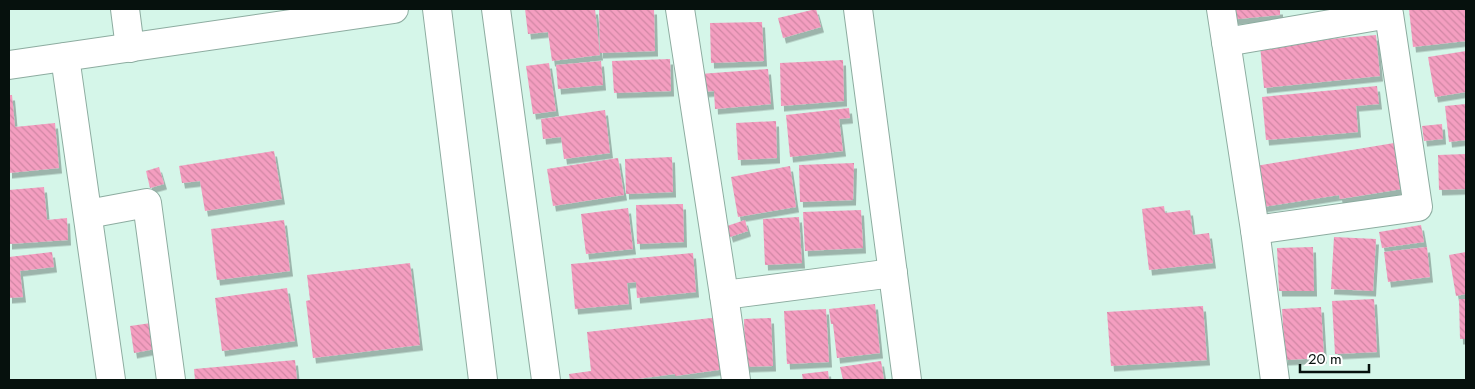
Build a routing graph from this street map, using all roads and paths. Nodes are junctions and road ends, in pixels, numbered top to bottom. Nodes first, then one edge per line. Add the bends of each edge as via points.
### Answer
1 (125, 9) edge
2 (394, 9) edge
3 (437, 9) edge
4 (496, 9) edge
5 (680, 9) edge
6 (858, 9) edge
7 (1221, 9) edge
8 (1226, 42) junction
9 (130, 48) junction
10 (65, 57) junction
11 (9, 65) edge
12 (88, 214) junction
13 (1255, 230) junction
14 (893, 273) junction
15 (724, 295) junction
16 (111, 380) edge
17 (171, 380) edge
18 (483, 380) edge
19 (546, 380) edge
20 (736, 380) edge
21 (907, 380) edge
22 (1275, 380) edge

1 - 9 street
2 - 9 street
3 - 18 street
4 - 19 street
5 - 15 street
6 - 14 street
7 - 8 street
8 - 13 street
8 - 13 street via 1389,14 1418,207
9 - 10 street
10 - 11 street
10 - 12 street
12 - 16 street
12 - 17 street via 147,203
13 - 22 street
14 - 15 street
14 - 21 street
15 - 20 street

